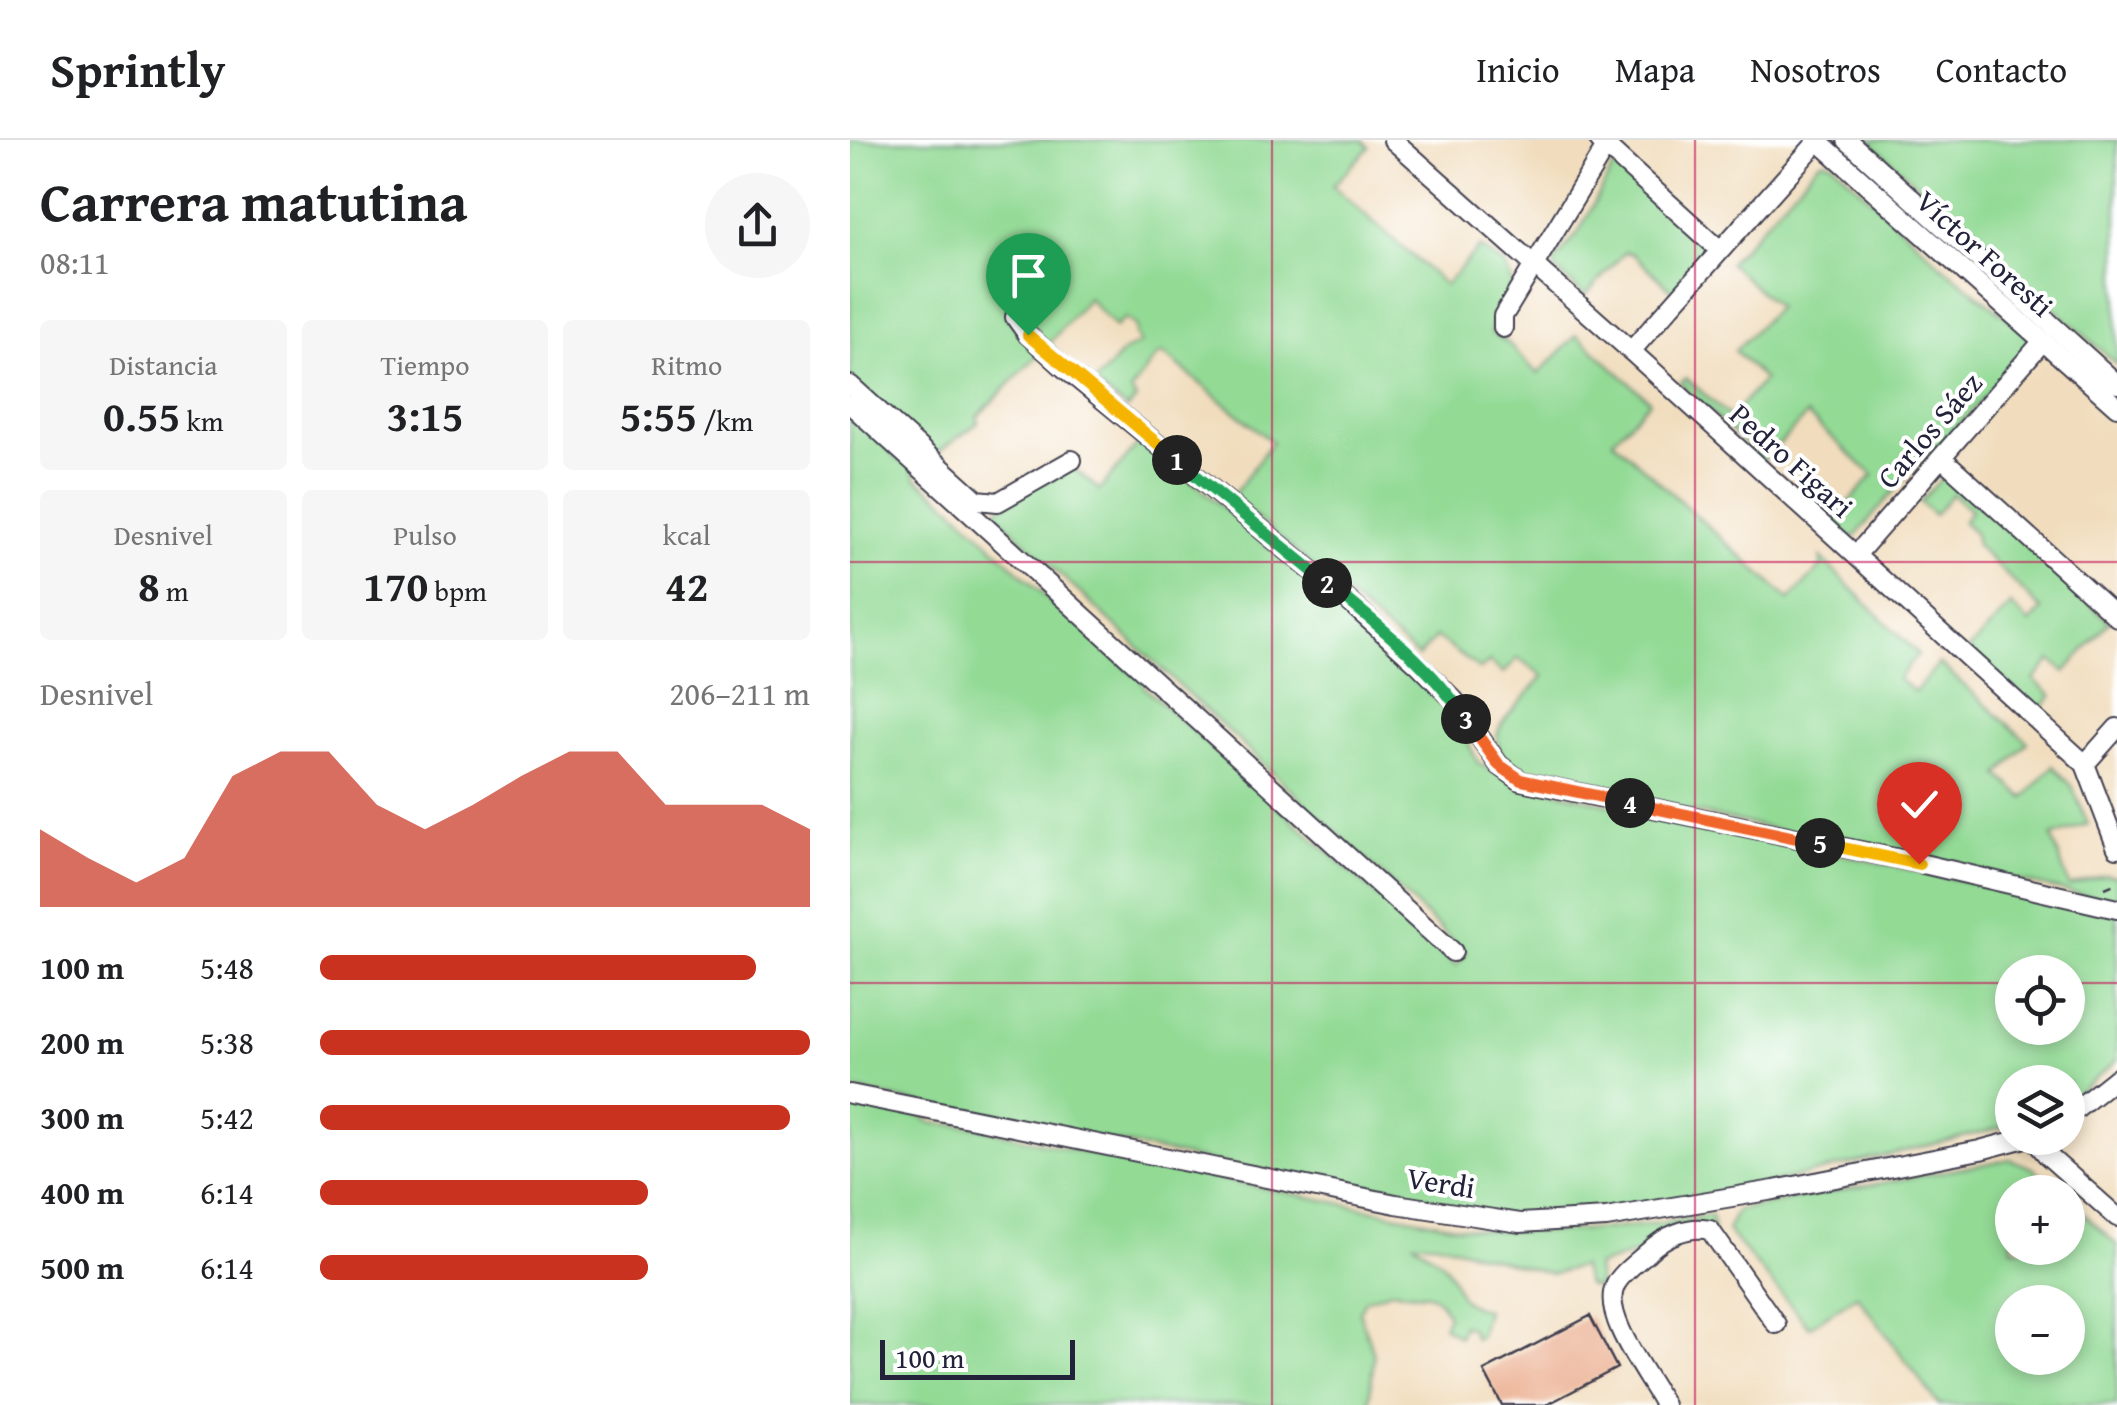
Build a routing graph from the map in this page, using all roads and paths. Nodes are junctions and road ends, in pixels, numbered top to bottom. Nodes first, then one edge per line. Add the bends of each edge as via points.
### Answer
1 (1393, 140) edge
2 (1846, 140) edge
3 (1817, 141) edge
4 (1605, 142) edge
5 (1720, 250) junction
6 (1536, 266) junction
7 (1015, 317) dead end
8 (1502, 328) dead end
9 (2043, 341) junction
10 (1630, 351) junction
11 (2117, 384) edge
12 (850, 385) edge
13 (850, 404) edge
14 (2117, 407) edge
15 (1942, 458) junction
16 (1072, 460) dead end
17 (1856, 555) junction
18 (2117, 617) edge
19 (2117, 728) edge
20 (2085, 764) junction
21 (2117, 848) edge
22 (2117, 909) edge
23 (1454, 952) dead end
24 (2117, 1078) edge
25 (850, 1094) edge
26 (2085, 1103) edge
27 (1995, 1145) edge
28 (2048, 1155) edge
29 (2117, 1217) edge
30 (1776, 1324) dead end
31 (1664, 1405) edge

1 - 6 street, Pedro Figari
2 - 11 street, Víctor Foresti
3 - 5 street
3 - 9 street, Víctor Foresti
4 - 5 street
4 - 6 street
5 - 10 street
6 - 8 street
6 - 10 street, Pedro Figari
7 - 22 street via 1063,366 1344,596 1454,700 1499,765 1521,780
9 - 14 street, Víctor Foresti
9 - 15 street, Carlos Sáez
10 - 17 street, Pedro Figari
12 - 16 street via 978,500 998,502
13 - 23 street
15 - 17 street, Carlos Sáez
15 - 18 street
17 - 20 street, Pedro Figari
19 - 20 street
20 - 21 street, Pedro Figari
24 - 26 street
25 - 27 street, Verdi via 1520,1223 1606,1218
28 - 29 street
30 - 31 street via 1710,1230 1694,1226 1655,1244 1615,1285 1613,1306 1622,1337

